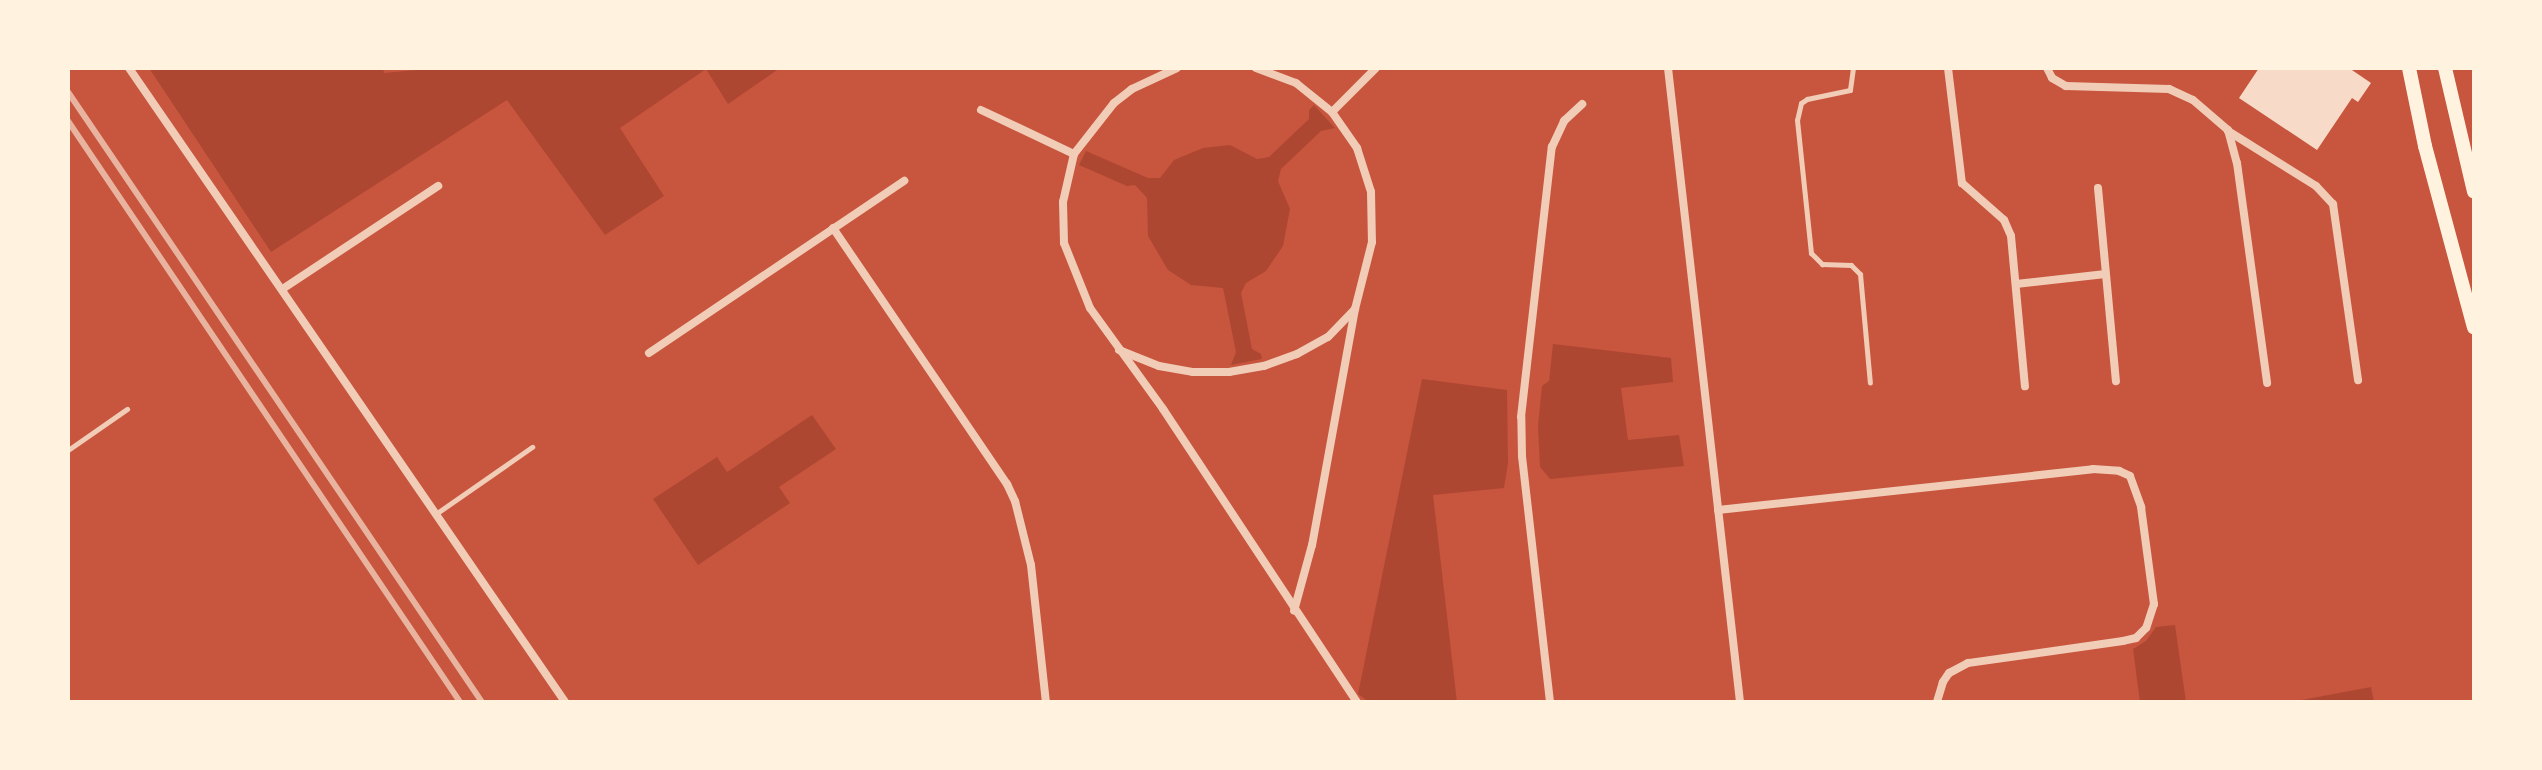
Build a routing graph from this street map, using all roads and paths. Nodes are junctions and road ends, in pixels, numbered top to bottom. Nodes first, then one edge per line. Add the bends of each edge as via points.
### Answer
1 (129, 68) edge
2 (1177, 68) edge
3 (1256, 68) edge
4 (1376, 68) edge
5 (1668, 68) edge
6 (1853, 68) edge
7 (1948, 68) edge
8 (2047, 68) edge
9 (2409, 68) edge
10 (2445, 68) edge
11 (1582, 104) dead end
12 (981, 110) dead end
13 (1332, 112) junction
14 (2228, 130) junction
15 (1074, 154) junction
16 (904, 181) dead end
17 (438, 186) dead end
18 (2098, 188) dead end
19 (2474, 192) edge
20 (833, 228) junction
21 (2105, 274) junction
22 (2016, 284) junction
23 (284, 288) junction
24 (1355, 309) junction
25 (2474, 328) edge
26 (1119, 350) junction
27 (649, 353) dead end
28 (2358, 380) dead end
29 (2116, 381) dead end
30 (1870, 383) dead end
31 (2267, 383) dead end
32 (2025, 386) dead end
33 (127, 409) dead end
34 (532, 447) dead end
35 (68, 450) edge
36 (1718, 510) junction
37 (437, 513) junction
38 (1294, 611) junction
39 (565, 702) edge
40 (1046, 702) edge
41 (1357, 702) edge
42 (1550, 702) edge
43 (1740, 702) edge
44 (1937, 702) edge

1 - 23 street
2 - 15 street via 1114,103
3 - 13 street via 1296,83
4 - 13 street
5 - 36 street
6 - 30 lane via 1850,90 1807,99 1797,120 1811,253 1822,264 1851,265 1860,274
7 - 22 street via 1962,183 2008,226
8 - 14 street via 2066,86 2155,87 2181,93
9 - 25 main road
10 - 19 main road
11 - 42 street via 1569,114 1552,147 1521,417
12 - 15 street
13 - 24 street via 1357,148 1371,192 1372,242
14 - 28 street via 2316,186 2333,204
14 - 31 street
15 - 26 street via 1063,202 1064,243 1083,296
16 - 20 street
17 - 23 street
18 - 21 street
20 - 27 street
20 - 40 street via 1015,501 1031,565
21 - 22 street
21 - 29 street
22 - 32 street
23 - 37 street
24 - 26 street via 1328,337 1264,366 1193,372
24 - 38 street via 1312,545
26 - 38 street
33 - 35 lane
34 - 37 lane
36 - 43 street
36 - 44 street via 2093,469 2130,476 2141,507 2154,604 2146,628 2123,641 1968,663 1943,682
37 - 39 street
38 - 41 street

